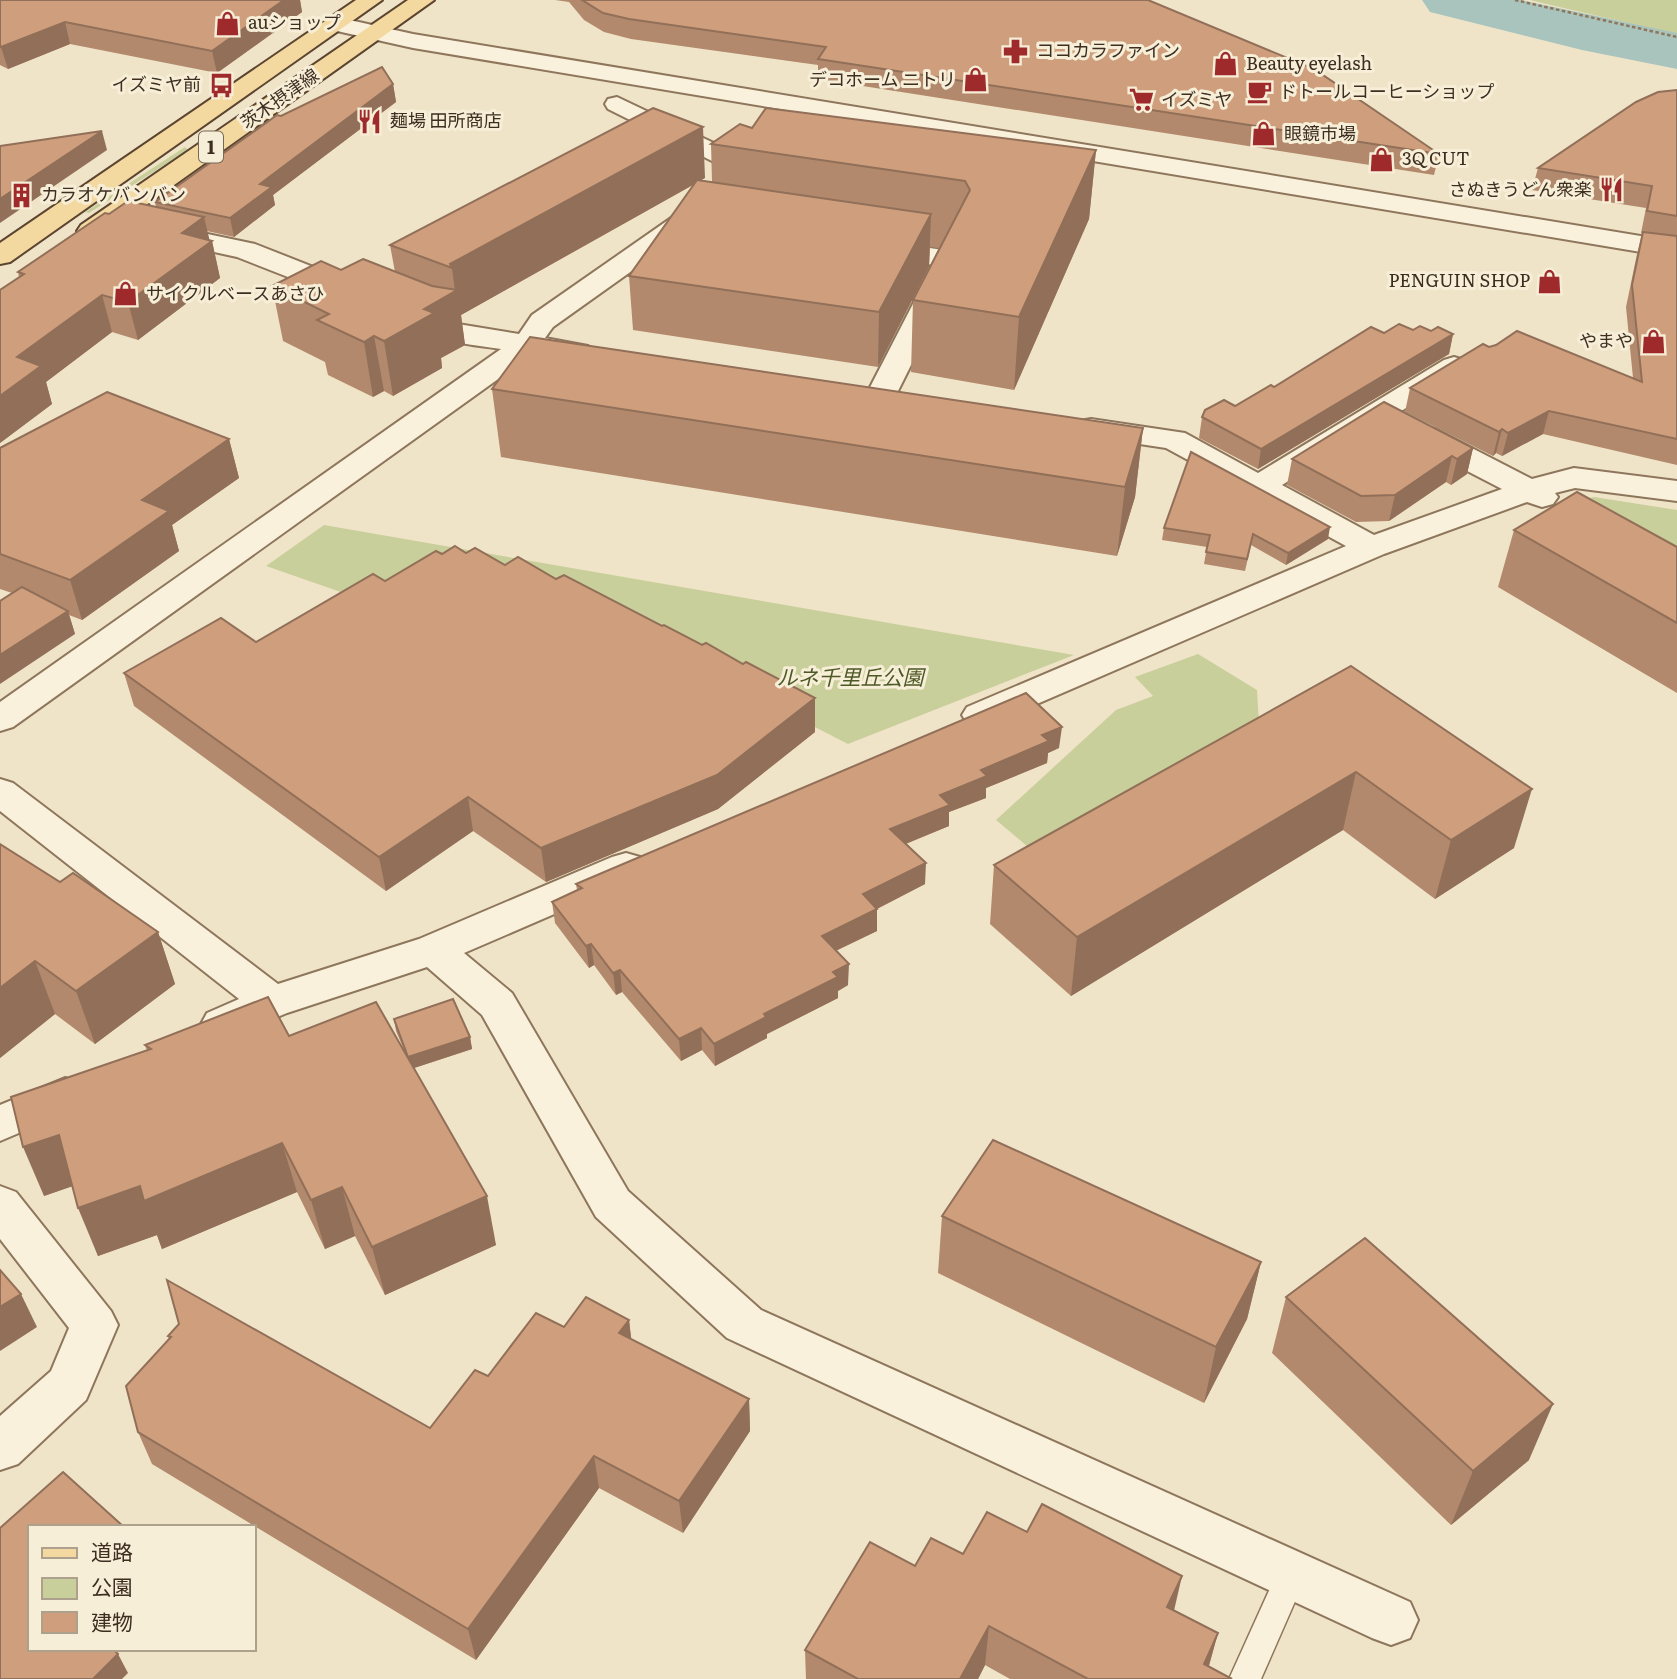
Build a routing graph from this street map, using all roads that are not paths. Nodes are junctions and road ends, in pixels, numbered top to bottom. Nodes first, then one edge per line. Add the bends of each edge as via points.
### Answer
1 (372, 0) edge
2 (423, 0) edge
3 (337, 24) junction
4 (376, 32) junction
5 (617, 104) dead end
6 (107, 220) junction
7 (75, 243) edge
8 (853, 244) edge
9 (1677, 250) edge
10 (0, 256) edge
11 (527, 344) junction
12 (1475, 353) edge
13 (608, 356) edge
14 (880, 397) edge
15 (1378, 412) junction
16 (1058, 423) edge
17 (1258, 486) junction
18 (1529, 490) junction
19 (1677, 491) edge
20 (1563, 509) edge
21 (1372, 547) junction
22 (0, 719) edge
23 (948, 729) edge
24 (0, 792) edge
25 (652, 856) edge
26 (433, 950) junction
27 (272, 1002) junction
28 (186, 1041) edge
29 (99, 1080) edge
30 (0, 1124) edge
31 (0, 1205) edge
32 (0, 1448) edge
33 (1292, 1574) junction
34 (1391, 1620) dead end
35 (1245, 1679) edge

1 - 3 main road, 茨木摂津線 / 1
2 - 4 main road, 茨木摂津線 / 1
3 - 4 street
3 - 10 main road, 茨木摂津線 / 1
4 - 6 main road, 茨木摂津線 / 1
4 - 9 street
5 - 11 street via 751,171 707,211 542,321
6 - 7 main road, 茨木摂津線 / 1
6 - 11 street via 244,250 452,332
8 - 14 street via 950,258
11 - 13 street
11 - 22 street
12 - 15 street
15 - 17 street
15 - 18 street
16 - 17 street via 1174,440
17 - 21 street
18 - 19 street via 1574,478
18 - 20 street
18 - 21 street
21 - 23 street
24 - 27 street
25 - 26 street
26 - 27 street
26 - 33 street via 496,1004 612,1204 744,1324
27 - 28 street
29 - 30 street
31 - 32 street via 94,1325 69,1385
33 - 34 street
33 - 35 lane

